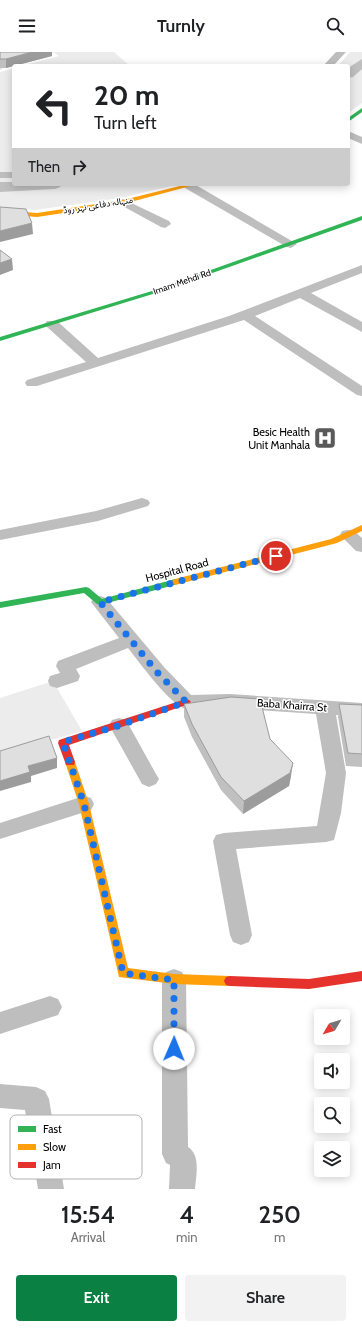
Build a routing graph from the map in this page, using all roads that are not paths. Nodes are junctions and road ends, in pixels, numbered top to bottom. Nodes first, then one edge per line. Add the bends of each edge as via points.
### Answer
1 (341, 52) edge
2 (330, 64) edge
3 (362, 110) edge
4 (350, 119) edge
5 (350, 135) edge
6 (362, 141) edge
7 (0, 175) edge
8 (12, 175) edge
9 (188, 186) edge
10 (194, 186) edge
11 (123, 202) junction
12 (0, 212) edge
13 (362, 218) edge
14 (165, 224) dead end
15 (291, 244) junction
16 (362, 269) edge
17 (301, 293) junction
18 (245, 315) junction
19 (52, 324) junction
20 (362, 328) edge
21 (0, 339) edge
22 (96, 363) junction
23 (32, 383) dead end
24 (362, 392) edge
25 (142, 503) dead end
26 (355, 532) edge
27 (0, 535) edge
28 (362, 547) edge
29 (100, 602) junction
30 (0, 605) edge
31 (131, 640) junction
32 (57, 681) dead end
33 (186, 702) junction
34 (325, 707) junction
35 (362, 710) edge
36 (119, 725) junction
37 (149, 779) dead end
38 (84, 804) junction
39 (0, 831) edge
40 (241, 935) dead end
41 (362, 976) edge
42 (174, 980) junction
43 (50, 1007) dead end
44 (0, 1023) edge
45 (0, 1096) edge
46 (39, 1115) edge
47 (49, 1179) edge
48 (51, 1189) edge
49 (182, 1189) edge

1 - 2 street
3 - 4 street
5 - 6 street
7 - 8 street
9 - 11 street, منہالہ دفاعی نہر روڈ
10 - 15 street
11 - 12 street, منہالہ دفاعی نہر روڈ via 37,214
11 - 14 street
13 - 15 street, Imam Mehdi Rd
15 - 19 street, Imam Mehdi Rd via 154,292
16 - 17 street
17 - 18 street
17 - 20 street
18 - 22 street
18 - 24 street
19 - 21 street, Imam Mehdi Rd
19 - 22 street
22 - 23 street
25 - 27 street via 98,516
26 - 28 street
26 - 29 street, Hospital Road via 334,541
29 - 30 street via 86,590
29 - 31 street
31 - 32 street via 65,666 72,676
31 - 33 street
33 - 34 street, Baba Khairra St via 230,701
33 - 36 street
34 - 35 street, Baba Khairra St
34 - 40 street via 336,773 326,834 224,841
36 - 37 street
36 - 38 street via 63,742
38 - 39 street
38 - 42 street via 123,973
41 - 42 street via 310,984
42 - 49 street via 175,1154 183,1159
43 - 44 street
45 - 46 street via 36,1099
47 - 48 street

